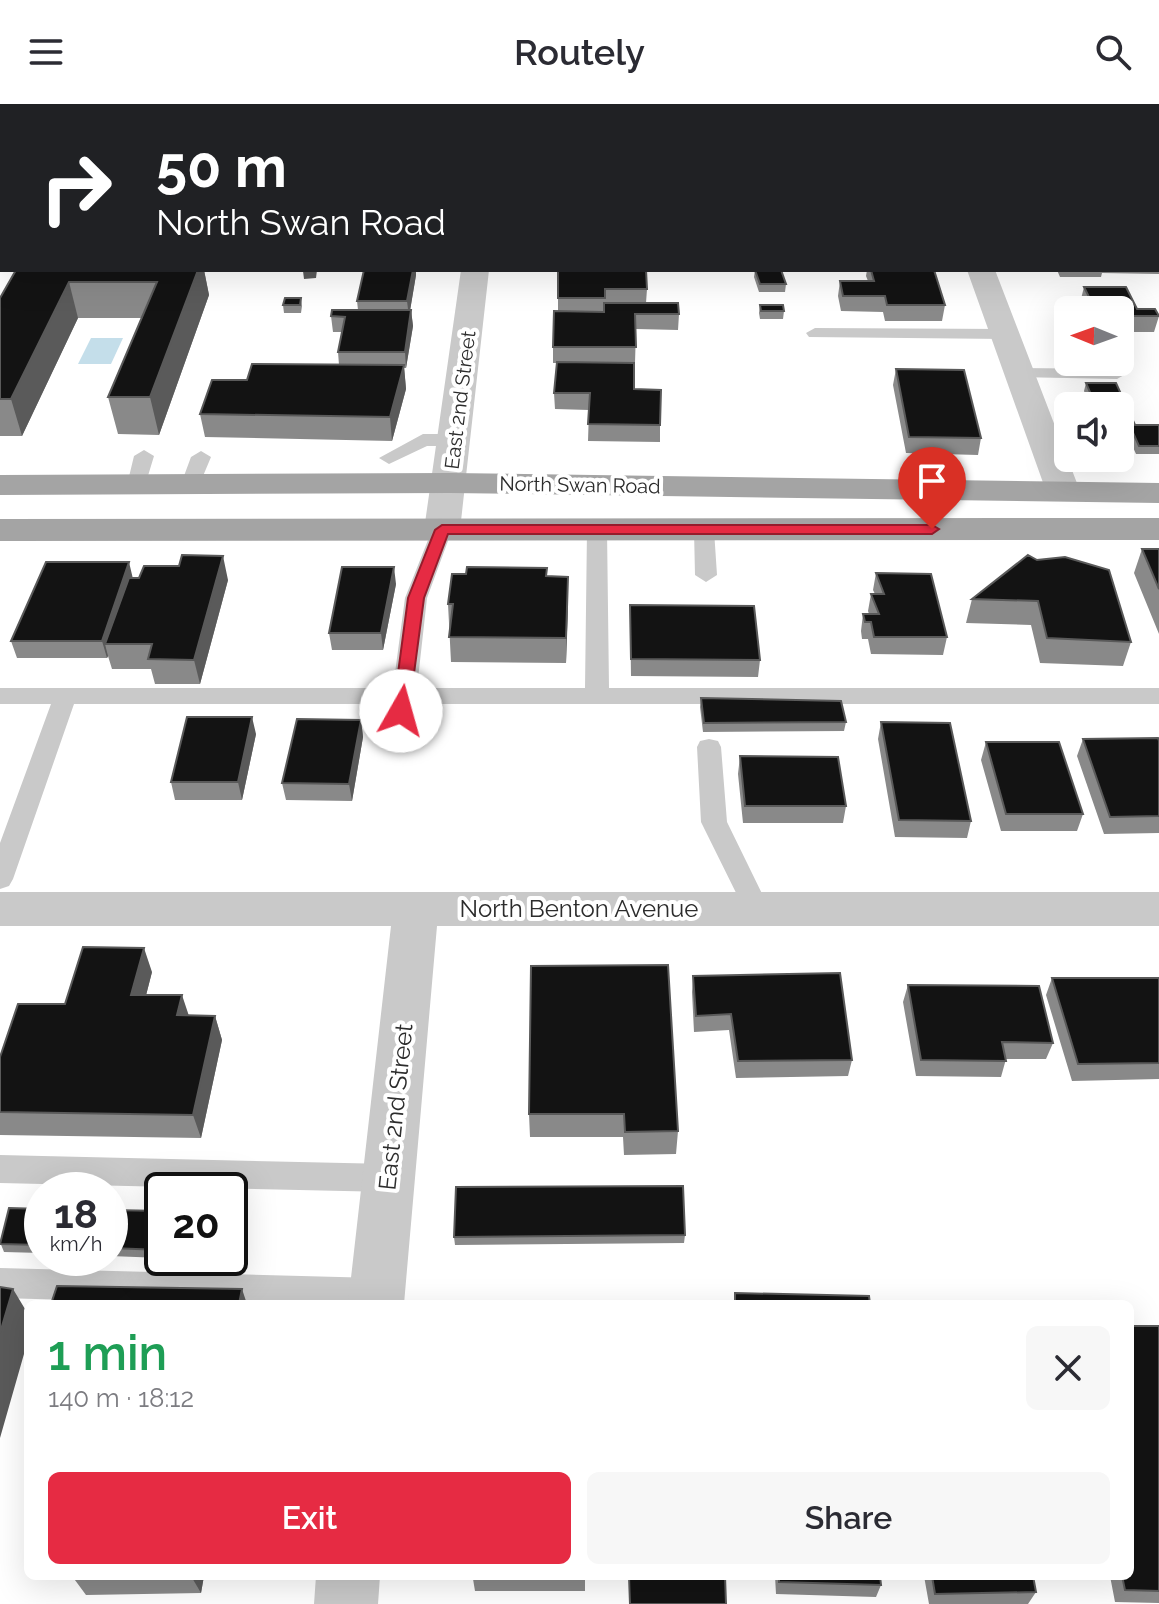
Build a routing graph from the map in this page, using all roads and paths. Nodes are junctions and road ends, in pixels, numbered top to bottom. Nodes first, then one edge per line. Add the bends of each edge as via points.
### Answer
1 (475, 272) edge
2 (982, 272) edge
3 (815, 333) dead end
4 (1005, 334) junction
5 (1020, 373) junction
6 (1054, 373) edge
7 (456, 440) junction
8 (389, 458) dead end
9 (450, 483) junction
10 (0, 485) edge
11 (1063, 491) junction
12 (1159, 493) edge
13 (1159, 529) edge
14 (0, 530) edge
15 (442, 530) junction
16 (597, 530) junction
17 (704, 530) junction
18 (706, 575) dead end
19 (597, 694) junction
20 (402, 695) junction
21 (0, 696) edge
22 (1159, 696) edge
23 (65, 697) junction
24 (400, 728) dead end
25 (709, 747) dead end
26 (0, 879) edge
27 (756, 908) junction
28 (0, 909) edge
29 (1159, 909) edge
30 (416, 911) junction
31 (0, 1169) edge
32 (389, 1178) junction
33 (0, 1283) edge
34 (377, 1299) edge
35 (348, 1580) edge
36 (346, 1604) edge

1 - 7 street, East 2nd Street
2 - 4 street
3 - 4 lane
4 - 5 street
5 - 6 lane
5 - 11 street
7 - 8 lane via 423,440
7 - 9 street, East 2nd Street
9 - 10 main road, North Swan Road via 140,470
9 - 11 main road, North Swan Road
9 - 15 street, East 2nd Street
11 - 12 main road, North Swan Road
13 - 17 main road, North Swan Road
14 - 15 main road, North Swan Road
15 - 16 main road, North Swan Road
15 - 20 lane via 416,598
16 - 17 main road, North Swan Road
16 - 19 lane
17 - 18 lane
19 - 20 lane
19 - 22 lane
20 - 23 lane
20 - 24 lane
21 - 23 lane
23 - 26 lane
25 - 27 lane via 714,822
27 - 29 street, North Benton Avenue
27 - 30 street, North Benton Avenue
28 - 30 street, North Benton Avenue
30 - 32 street, East 2nd Street
31 - 32 lane
32 - 34 street, East 2nd Street
33 - 34 lane
35 - 36 street

